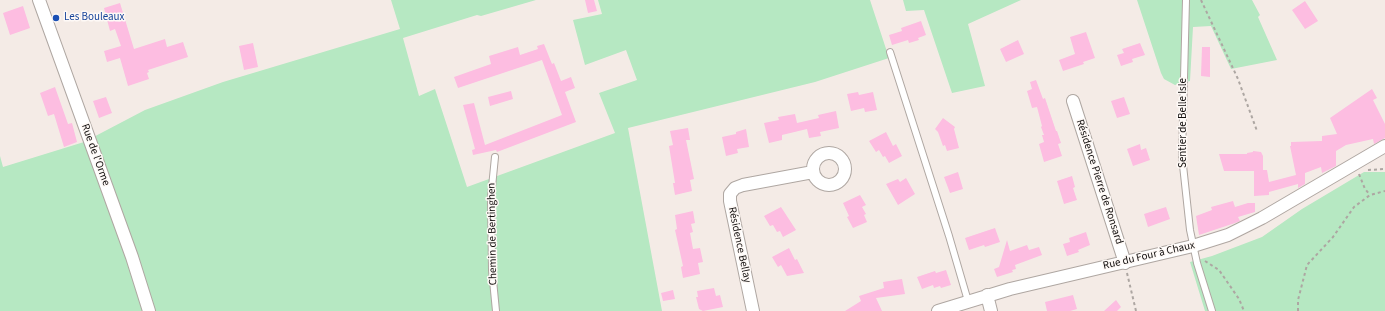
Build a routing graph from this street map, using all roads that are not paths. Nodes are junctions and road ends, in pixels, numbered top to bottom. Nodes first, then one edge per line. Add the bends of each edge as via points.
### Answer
1 (39, 0) edge
2 (1186, 0) edge
3 (890, 52) dead end
4 (1073, 101) dead end
5 (1385, 146) edge
6 (495, 157) dead end
7 (813, 172) dead end
8 (1194, 251) junction
9 (1124, 263) junction
10 (988, 295) junction
11 (968, 301) junction
12 (149, 311) edge
13 (496, 311) edge
14 (753, 311) edge
15 (938, 311) edge
16 (991, 311) edge
17 (1212, 311) edge

1 - 12 street, Rue de l'Orme via 134,262
2 - 8 lane, Sentier de Belle Isle via 1182,148
3 - 11 lane
4 - 9 street, Résidence Pierre de Ronsard
5 - 8 street, Rue du Four à Chaux via 1248,226
6 - 13 lane, Chemin de Bertinghen via 491,197 492,270
7 - 14 street, Résidence Bellay via 743,185 735,188 730,194
8 - 9 street, Rue du Four à Chaux
8 - 17 lane, Sentier de Belle Isle
9 - 10 street, Rue du Four à Chaux
10 - 11 street, Rue du Four à Chaux
10 - 16 street
11 - 15 street, Rue du Four à Chaux

